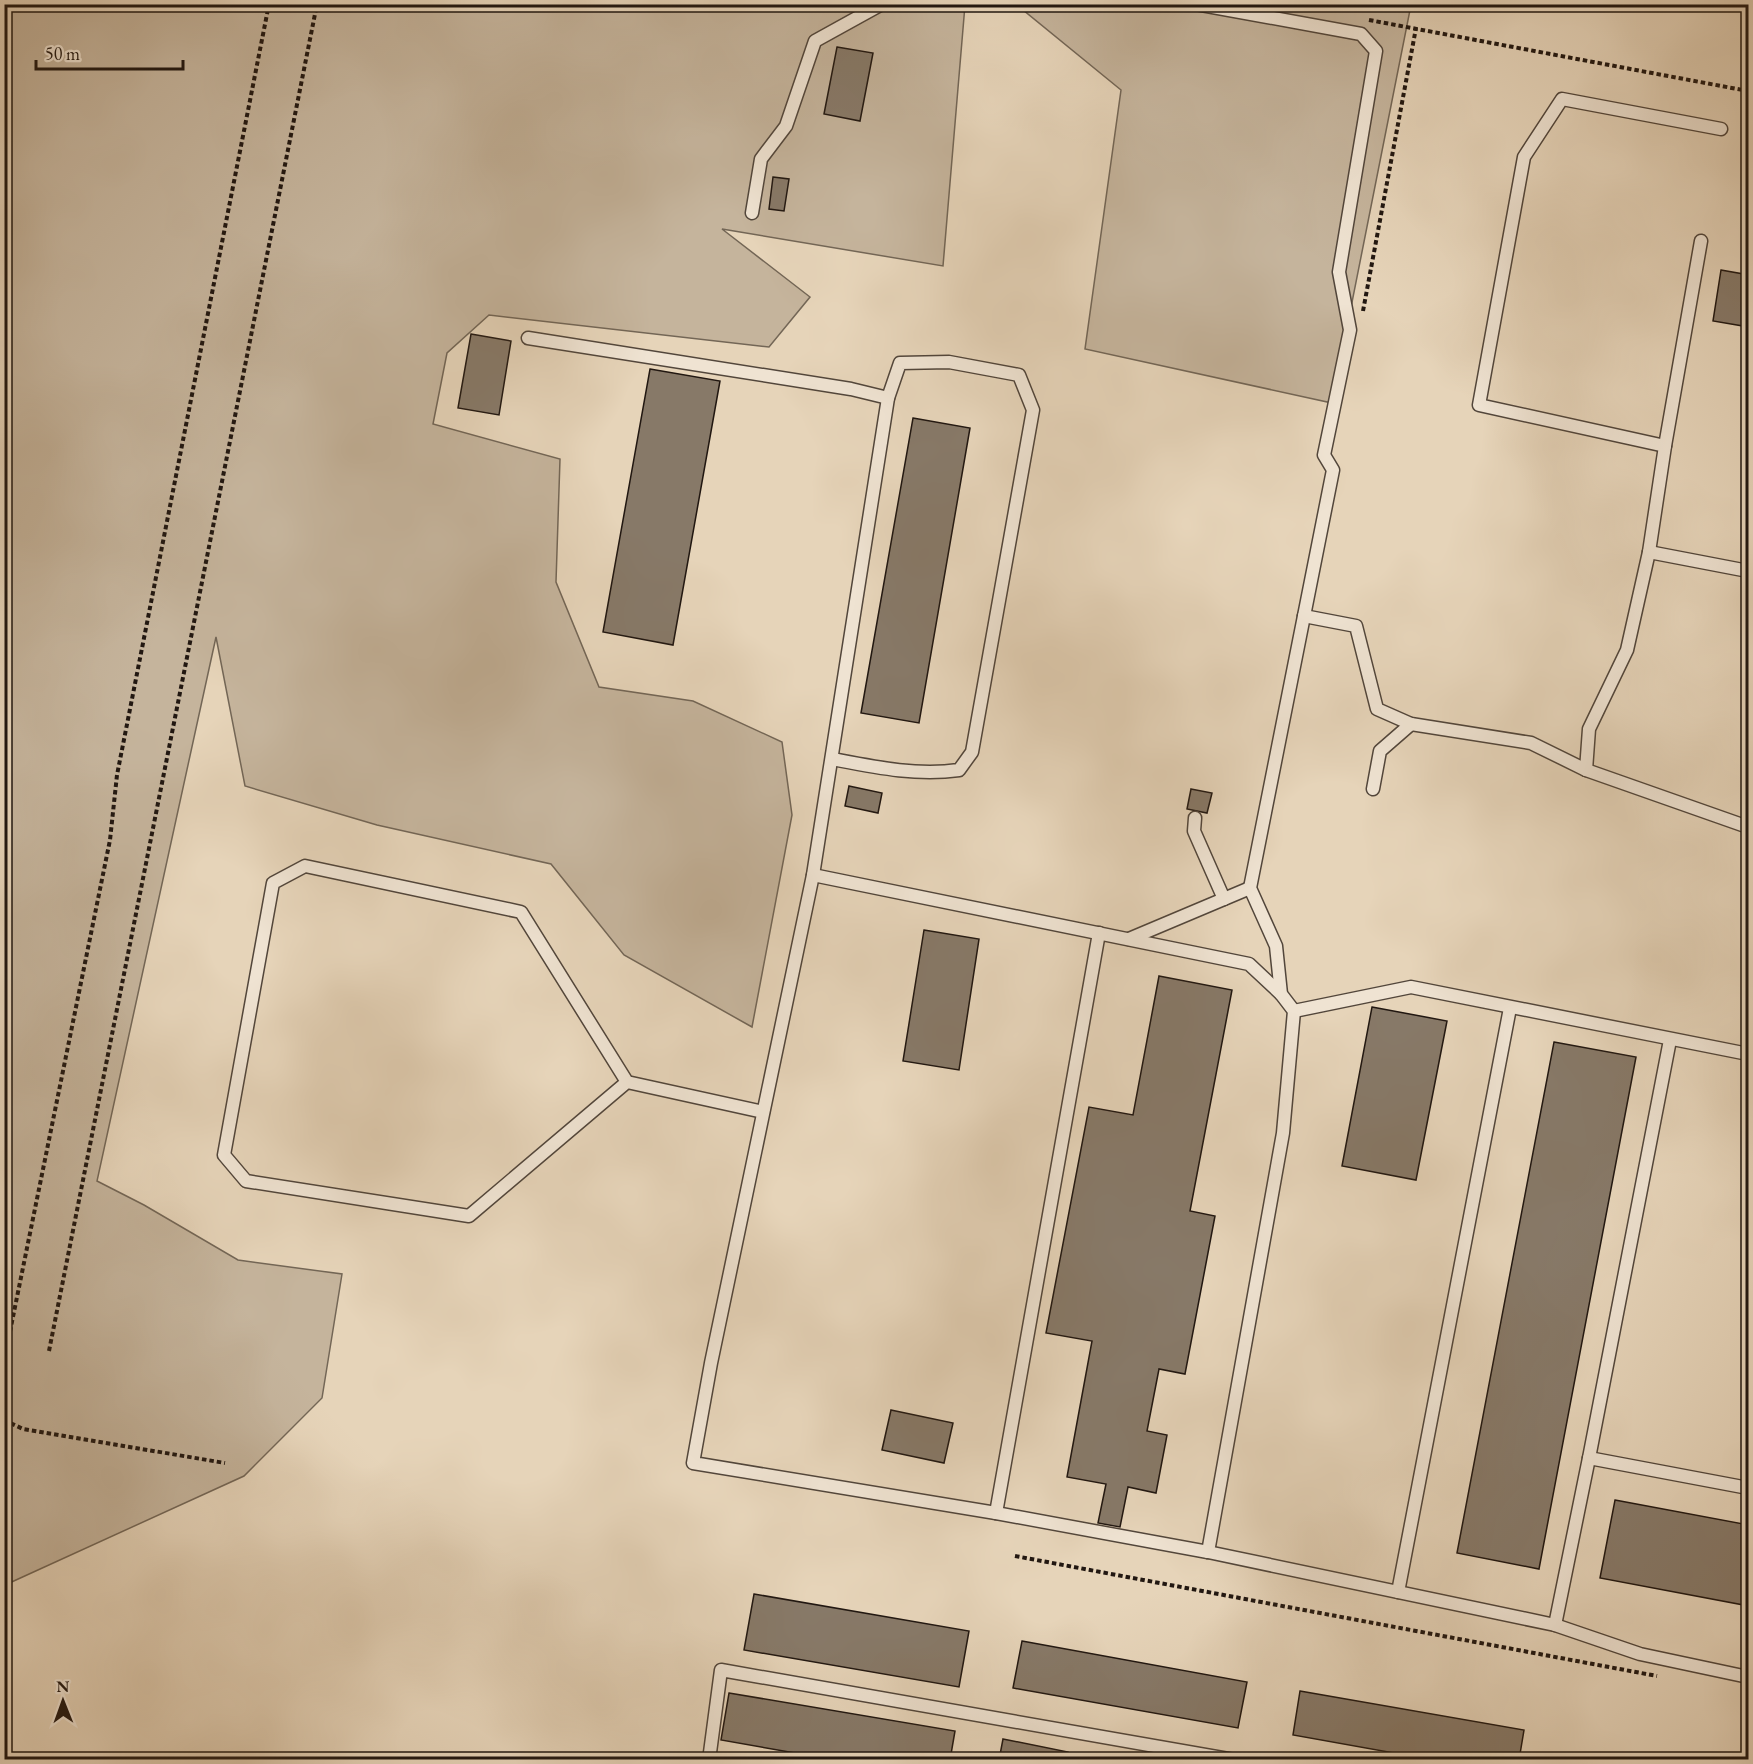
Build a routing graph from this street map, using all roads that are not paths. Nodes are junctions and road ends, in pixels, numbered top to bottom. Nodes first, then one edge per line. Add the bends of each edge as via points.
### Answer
1 (882, 4) edge
2 (1196, 4) edge
3 (1721, 129) dead end
4 (753, 213) dead end
5 (1701, 241) dead end
6 (528, 339) dead end
7 (888, 398) junction
8 (1665, 446) junction
9 (1649, 552) junction
10 (1749, 571) edge
11 (1304, 616) junction
12 (1411, 724) junction
13 (832, 759) junction
14 (1586, 770) junction
15 (1373, 789) dead end
16 (1195, 818) dead end
17 (1749, 827) edge
18 (813, 875) junction
19 (1250, 888) junction
20 (1224, 899) junction
21 (1099, 933) junction
22 (1129, 939) junction
23 (1281, 994) junction
24 (1510, 1008) junction
25 (1294, 1011) junction
26 (1670, 1040) junction
27 (1749, 1054) edge
28 (627, 1082) junction
29 (763, 1112) junction
30 (1589, 1458) junction
31 (1749, 1488) edge
32 (996, 1513) junction
33 (1208, 1552) junction
34 (1398, 1592) junction
35 (1555, 1625) junction
36 (1749, 1677) edge
37 (709, 1760) edge
38 (1234, 1760) edge

1 - 4 lane via 815,41 786,126 761,159
2 - 11 lane via 1362,34 1376,51 1339,272 1350,330 1324,455 1333,470
3 - 8 lane via 1562,99 1524,157 1479,405
5 - 8 lane
6 - 7 lane
7 - 13 lane
7 - 13 lane via 900,363 949,362 1019,375 1033,410 972,752 959,770 939,773 892,770
8 - 9 lane
9 - 10 lane
9 - 14 lane via 1627,650 1589,729
11 - 12 lane via 1356,626 1377,709
11 - 19 lane
12 - 14 lane via 1531,743
12 - 15 lane via 1380,751
13 - 18 lane
14 - 17 lane
16 - 20 lane via 1194,831
18 - 21 lane
18 - 29 lane
19 - 20 lane
19 - 23 lane via 1276,946
20 - 22 lane
21 - 22 lane
21 - 32 lane
22 - 23 lane via 1249,964
23 - 25 lane
24 - 25 lane via 1411,987
24 - 26 lane
24 - 34 lane
25 - 33 lane via 1282,1133
26 - 27 lane
26 - 30 lane
28 - 28 lane via 521,912 305,866 273,883 224,1155 246,1181 469,1216
28 - 29 lane
29 - 32 lane via 693,1463
30 - 31 lane
30 - 35 lane
32 - 33 lane
33 - 34 lane
34 - 35 lane
35 - 36 lane via 1640,1654
37 - 38 lane via 721,1670

